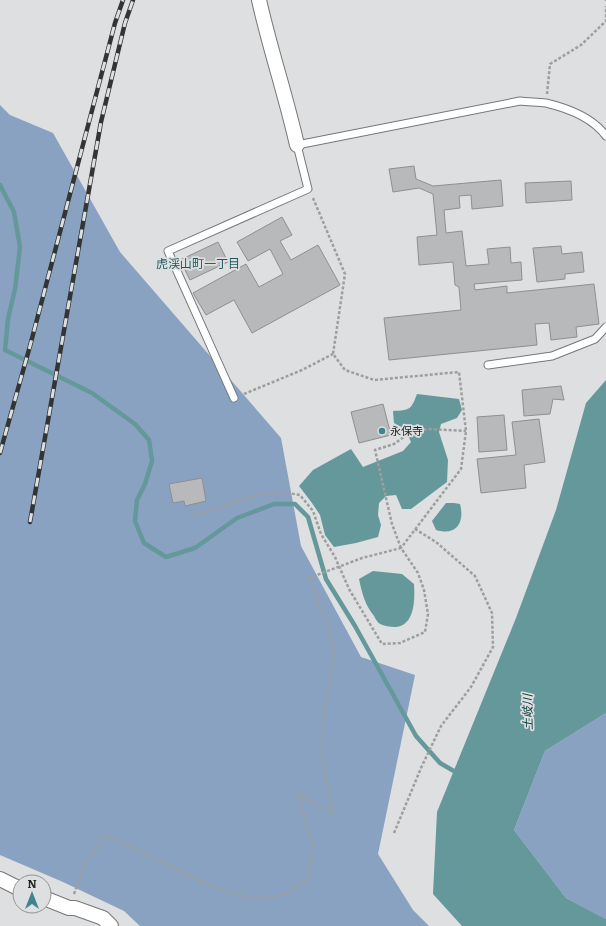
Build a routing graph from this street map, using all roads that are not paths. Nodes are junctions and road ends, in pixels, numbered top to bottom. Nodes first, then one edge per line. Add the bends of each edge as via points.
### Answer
1 (259, 0) edge
2 (606, 136) edge
3 (297, 144) junction
4 (606, 327) edge
5 (488, 365) dead end
6 (234, 398) road end
7 (0, 879) edge
8 (12, 884) edge
9 (52, 901) edge
10 (72, 908) junction
11 (94, 926) edge
12 (111, 926) edge

1 - 3 street
2 - 3 lane via 582,115 546,103 520,101
3 - 6 lane via 308,189 168,251
4 - 5 lane via 595,339 552,356
7 - 8 street
9 - 10 street
10 - 11 street
10 - 12 street via 103,918

